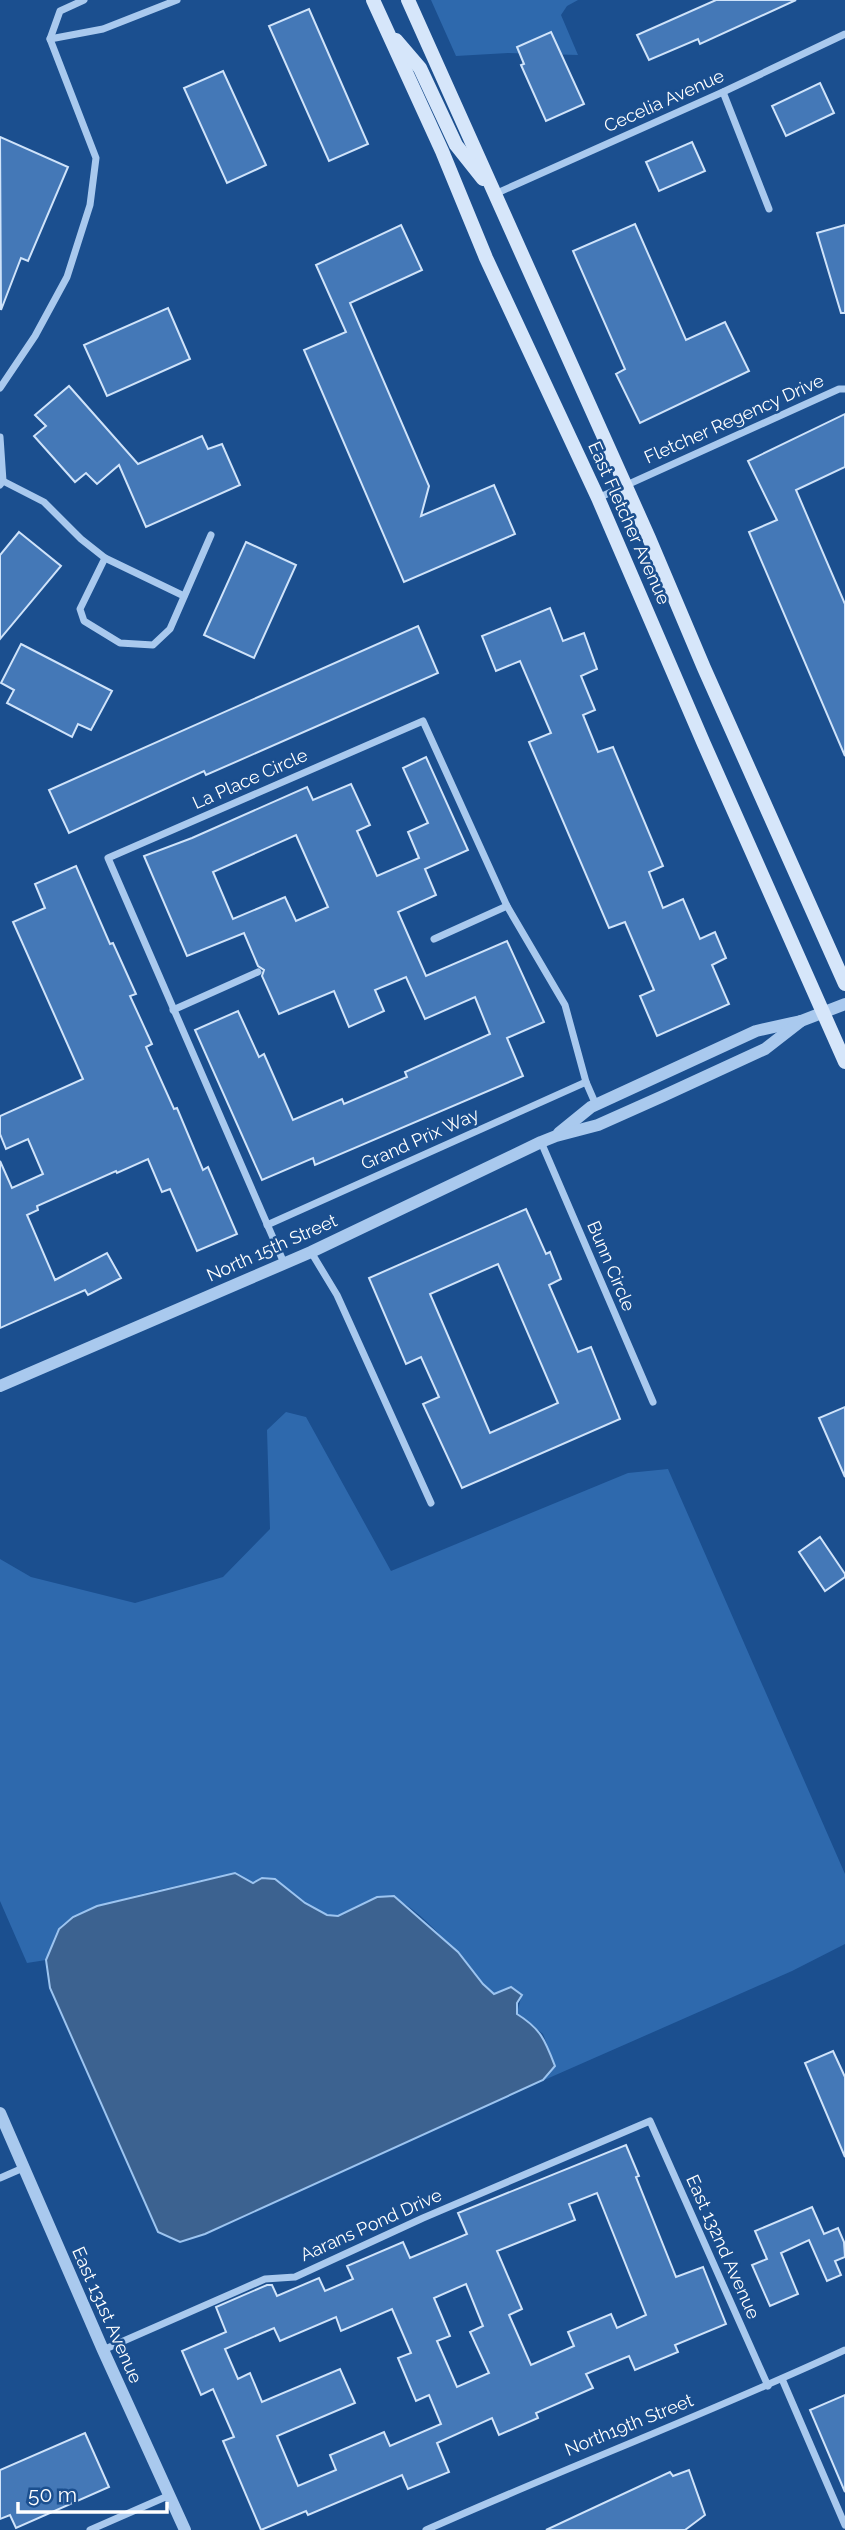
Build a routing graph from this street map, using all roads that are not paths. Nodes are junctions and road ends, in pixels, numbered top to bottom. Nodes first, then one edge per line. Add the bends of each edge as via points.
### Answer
1 (84, 0) edge
2 (177, 0) edge
3 (373, 0) edge
4 (408, 0) edge
5 (384, 25) junction
6 (845, 34) edge
7 (50, 39) junction
8 (723, 92) junction
9 (495, 194) junction
10 (769, 209) dead end
11 (0, 388) edge
12 (845, 389) edge
13 (0, 437) edge
14 (1, 483) edge
15 (625, 485) junction
16 (598, 498) junction
17 (211, 535) dead end
18 (106, 558) junction
19 (184, 596) junction
20 (507, 906) junction
21 (434, 939) dead end
22 (258, 972) dead end
23 (845, 984) edge
24 (845, 1004) edge
25 (173, 1010) junction
26 (824, 1013) junction
27 (801, 1021) junction
28 (845, 1062) edge
29 (586, 1082) junction
30 (596, 1105) junction
31 (556, 1136) junction
32 (541, 1142) junction
33 (267, 1225) junction
34 (311, 1252) junction
35 (284, 1263) junction
36 (0, 1386) edge
37 (653, 1402) dead end
38 (431, 1503) dead end
39 (0, 2113) edge
40 (650, 2121) joint
41 (23, 2168) junction
42 (0, 2178) edge
43 (103, 2350) junction
44 (845, 2350) edge
45 (782, 2379) junction
46 (768, 2386) junction
47 (170, 2495) junction
48 (845, 2525) edge
49 (90, 2530) edge
50 (185, 2530) edge
51 (426, 2530) edge

1 - 7 street via 60,11
2 - 7 street via 103,29
3 - 5 main road, East Fletcher Avenue
4 - 9 main road, East Fletcher Avenue
5 - 9 main road via 420,68 456,145
5 - 16 main road, East Fletcher Avenue
6 - 8 street, Cecelia Avenue
7 - 11 street via 96,158 90,205 67,277 36,336
8 - 9 street, Cecelia Avenue
8 - 10 street
9 - 15 main road, East Fletcher Avenue
12 - 15 street, Fletcher Regency Drive
13 - 14 street
14 - 18 street via 44,502
15 - 16 street, Fletcher Regency Drive
15 - 23 main road, East Fletcher Avenue
16 - 26 main road, East Fletcher Avenue
17 - 19 street
18 - 19 street
18 - 19 street via 80,609 84,621 120,643 153,645 170,629
20 - 21 street
20 - 25 street, La Place Circle via 423,721 108,858
20 - 29 street, La Place Circle via 565,1005
22 - 25 street
24 - 26 street, North 15th Street
25 - 33 street, La Place Circle
26 - 27 street, North 15th Street
26 - 28 main road, East Fletcher Avenue
27 - 30 street, North 15th Street via 757,1031
27 - 31 street, North 15th Street via 765,1049 598,1125
29 - 30 street, La Place Circle
29 - 33 street, Grand Prix Way
30 - 31 street, North 15th Street
31 - 32 street, North 15th Street
32 - 34 street, North 15th Street
32 - 37 street, Bunn Circle
33 - 35 street, La Place Circle
34 - 35 street, North 15th Street
34 - 38 street via 337,1295
35 - 36 street, North 15th Street
39 - 41 street, East 131st Avenue
40 - 43 street, Aarans Pond Drive via 295,2277 265,2279
40 - 46 street, East 132nd Avenue
41 - 42 street
41 - 43 street, East 131st Avenue
43 - 47 street, East 131st Avenue
44 - 45 street, North19th Street
45 - 46 street, North19th Street
45 - 48 street
46 - 51 street, North19th Street
47 - 49 street
47 - 50 street, East 131st Avenue

